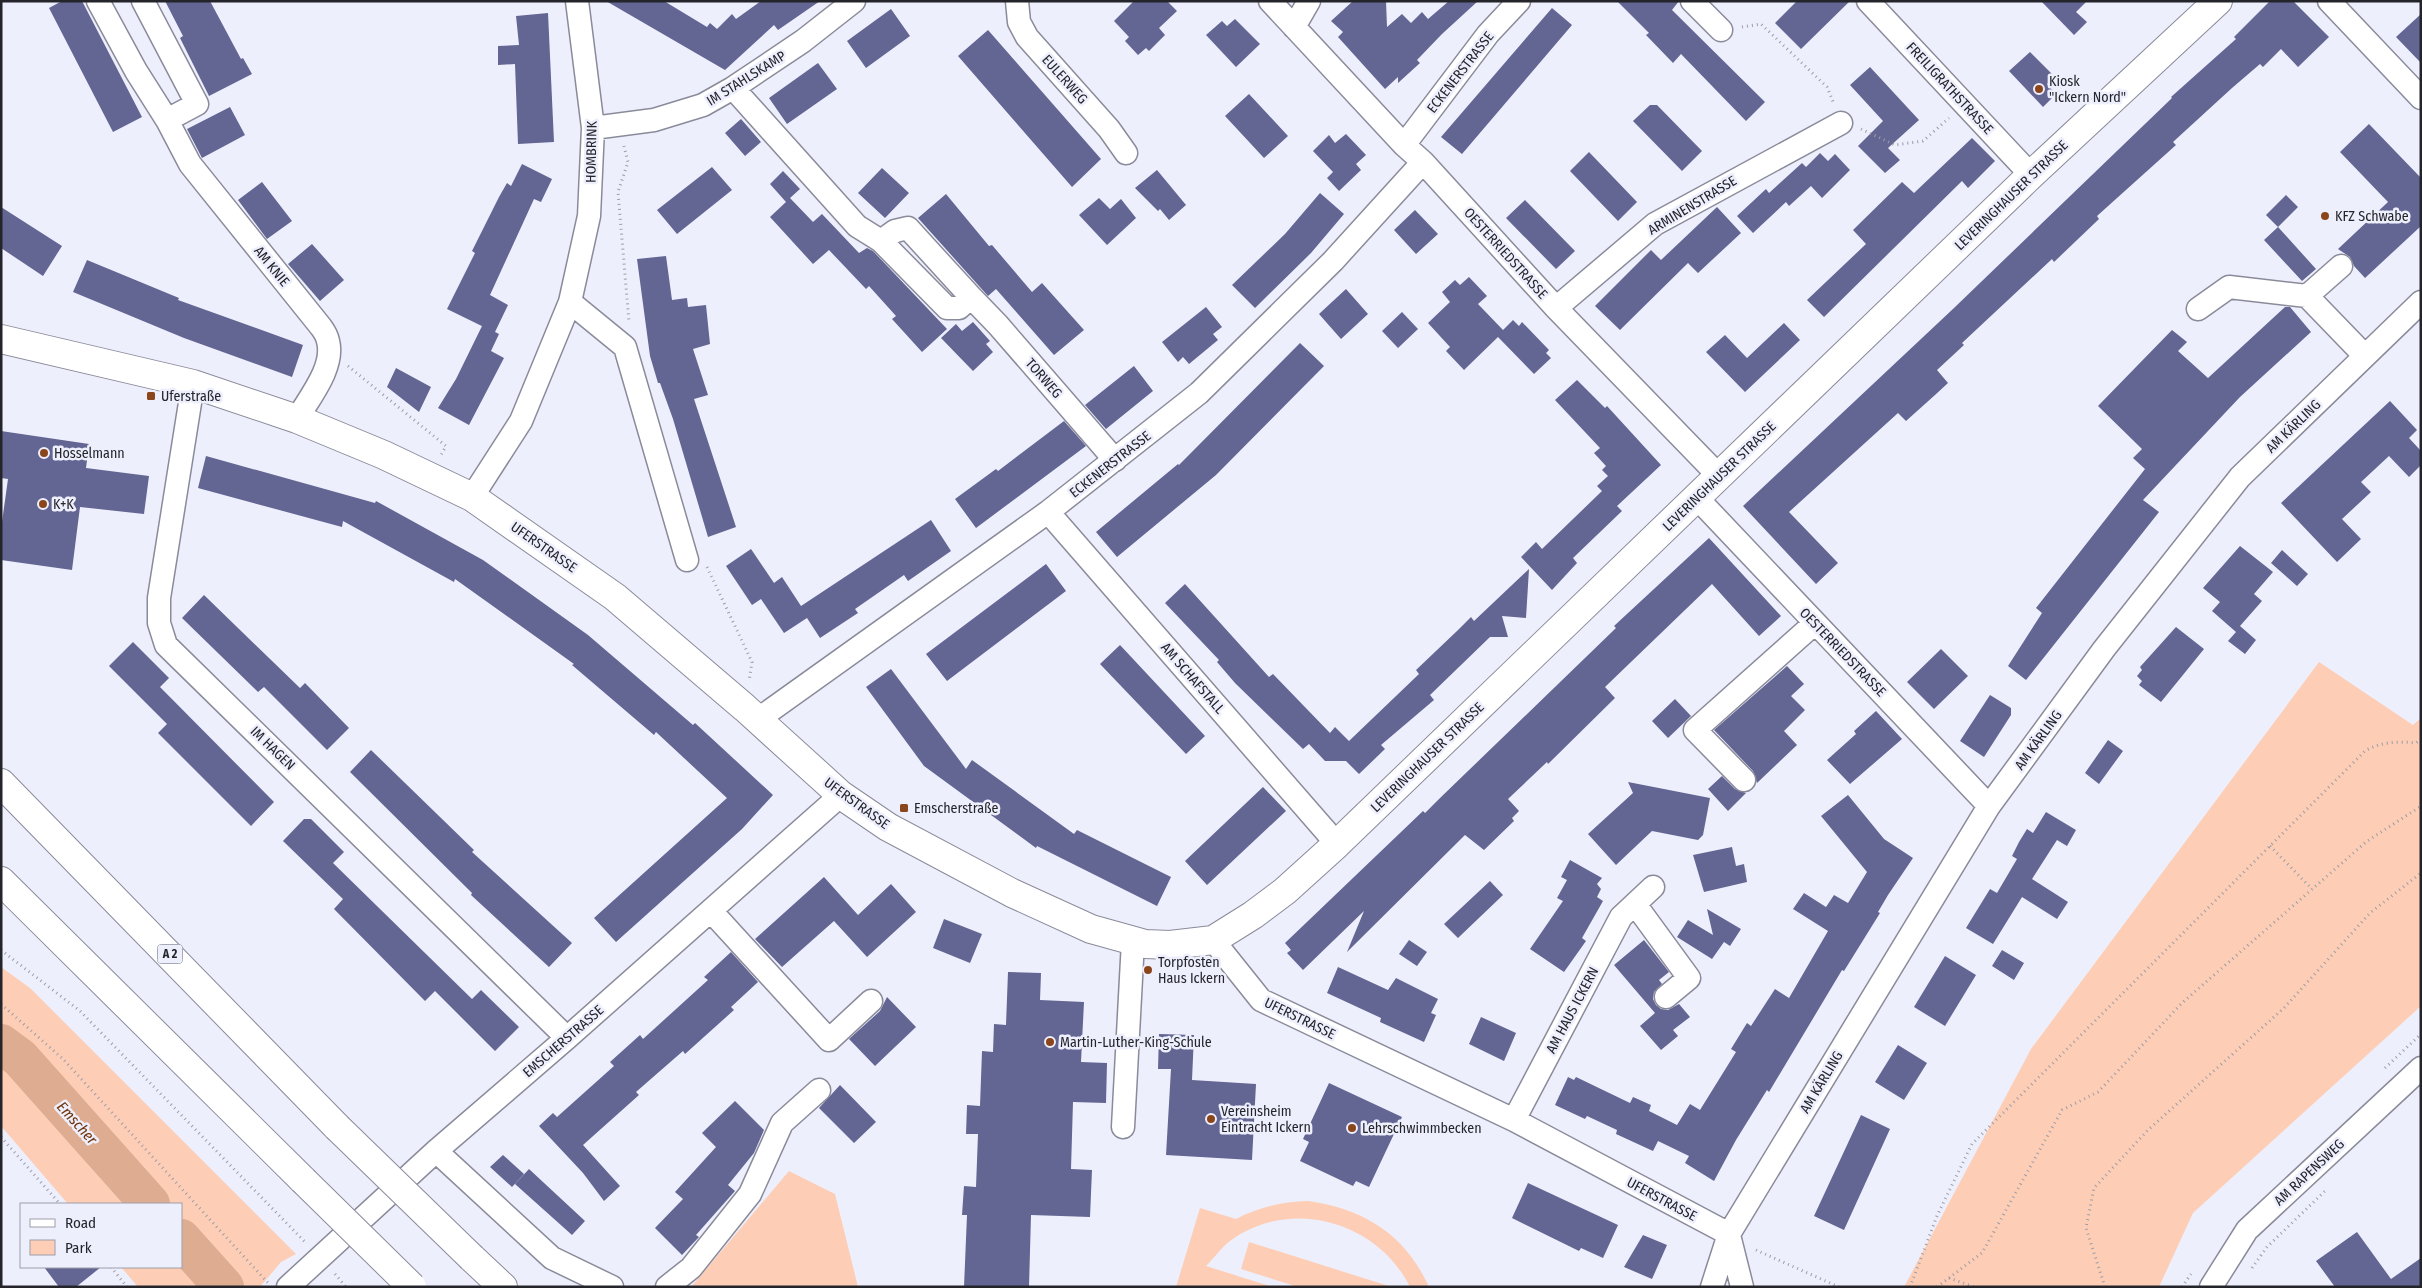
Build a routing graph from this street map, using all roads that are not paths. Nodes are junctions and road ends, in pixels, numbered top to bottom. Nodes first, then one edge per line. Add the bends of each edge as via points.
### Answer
1 (98, 1) edge
2 (142, 1) edge
3 (577, 1) edge
4 (854, 1) edge
5 (1017, 1) edge
6 (1270, 1) edge
7 (1309, 1) edge
8 (1519, 1) edge
9 (1692, 1) edge
10 (1868, 1) edge
11 (2218, 1) edge
12 (2329, 1) edge
13 (1294, 27) junction
14 (1721, 30) road end
15 (734, 88) junction
16 (2421, 98) edge
17 (167, 120) junction
18 (1841, 123) road end
19 (593, 128) junction
20 (1404, 145) junction
21 (1126, 153) dead end
22 (1423, 162) junction
23 (2031, 175) junction
24 (2340, 266) dead end
25 (2307, 296) junction
26 (570, 302) junction
27 (2421, 302) edge
28 (1556, 308) junction
29 (2198, 309) dead end
30 (1, 339) edge
31 (2365, 356) junction
32 (193, 384) junction
33 (297, 419) junction
34 (1115, 460) junction
35 (1720, 476) junction
36 (472, 497) junction
37 (1697, 498) junction
38 (1048, 512) junction
39 (687, 560) road end
40 (1816, 623) junction
41 (751, 714) junction
42 (1744, 780) dead end
43 (1, 783) edge
44 (841, 795) junction
45 (1989, 806) junction
46 (1337, 844) junction
47 (1, 881) edge
48 (1653, 887) dead end
49 (1635, 904) junction
50 (711, 911) junction
51 (1212, 940) junction
52 (1134, 941) junction
53 (1666, 997) dead end
54 (871, 1000) dead end
55 (567, 1038) junction
56 (2421, 1068) edge
57 (819, 1090) dead end
58 (1514, 1120) junction
59 (1123, 1127) dead end
60 (436, 1150) junction
61 (1729, 1234) junction
62 (284, 1286) edge
63 (412, 1287) edge
64 (503, 1287) edge
65 (612, 1287) edge
66 (667, 1287) edge
67 (1712, 1287) edge
68 (1742, 1287) edge
69 (2211, 1287) edge

1 - 17 street, AM KNIE via 136,72
2 - 17 street via 197,104
3 - 19 street, HOMBRINK
4 - 15 street, IM STAHLSKAMP
5 - 21 street, EULERWEG via 1019,22 1027,37 1109,129
6 - 13 street, OESTERRIEDSTRASSE
7 - 13 street
8 - 20 street, ECKENERSTRASSE via 1488,34
9 - 14 street
10 - 23 street, FREILIGRATHSTRASSE
11 - 23 main road, LEVERINGHAUSER STRASSE
12 - 16 street
13 - 20 street, OESTERRIEDSTRASSE
15 - 19 street, IM STAHLSKAMP via 695,108 654,120
15 - 34 street, TORWEG via 857,226 881,241 947,308 958,308 971,297
17 - 33 street, AM KNIE via 190,164 321,327 328,340 325,369
18 - 28 street, ARMINENSTRASSE via 1655,224
19 - 26 street, HOMBRINK via 589,216
20 - 22 street, OESTERRIEDSTRASSE
22 - 28 street, OESTERRIEDSTRASSE
22 - 34 street, ECKENERSTRASSE via 1333,261 1206,386
23 - 35 main road, LEVERINGHAUSER STRASSE
24 - 25 street
25 - 29 street via 2229,286
25 - 31 street
26 - 36 street, HOMBRINK via 521,421
26 - 39 street via 625,347
27 - 31 street, AM KÄRLING
28 - 35 street, OESTERRIEDSTRASSE
30 - 32 main road, UFERSTRASSE
31 - 45 street, AM KÄRLING via 2240,477 2104,649
32 - 33 main road, UFERSTRASSE
32 - 55 street, IM HAGEN via 159,598 159,623 166,645
33 - 36 main road, UFERSTRASSE via 384,455
34 - 38 street, ECKENERSTRASSE
35 - 37 main road, LEVERINGHAUSER STRASSE
36 - 41 main road, UFERSTRASSE via 615,597
37 - 40 street, OESTERRIEDSTRASSE
37 - 46 main road, LEVERINGHAUSER STRASSE
38 - 41 street, ECKENERSTRASSE
38 - 46 street, AM SCHAFSTALL
40 - 42 street via 1695,730
40 - 45 street, OESTERRIEDSTRASSE
41 - 44 main road, UFERSTRASSE
43 - 64 main road, A 2, bridge via 337,1127
44 - 50 street, EMSCHERSTRASSE
44 - 52 main road, UFERSTRASSE via 888,827 1012,893 1091,929
45 - 61 street, AM KÄRLING
46 - 51 main road, LEVERINGHAUSER STRASSE via 1261,909
47 - 63 main road, bridge
48 - 49 street, AM HAUS ICKERN
49 - 53 street via 1690,978
49 - 58 street, AM HAUS ICKERN via 1621,917
50 - 54 street via 829,1040
50 - 55 street, EMSCHERSTRASSE
51 - 52 main road, UFERSTRASSE via 1170,945
51 - 58 street, UFERSTRASSE via 1261,1000
52 - 59 street
55 - 60 street, EMSCHERSTRASSE
56 - 69 street, AM RAPENSWEG via 2247,1230
57 - 66 street via 782,1123 750,1194 691,1268
58 - 61 street, UFERSTRASSE
60 - 62 street, EMSCHERSTRASSE via 320,1258
60 - 65 street via 552,1258
61 - 67 street, AM KÄRLING
61 - 68 street

